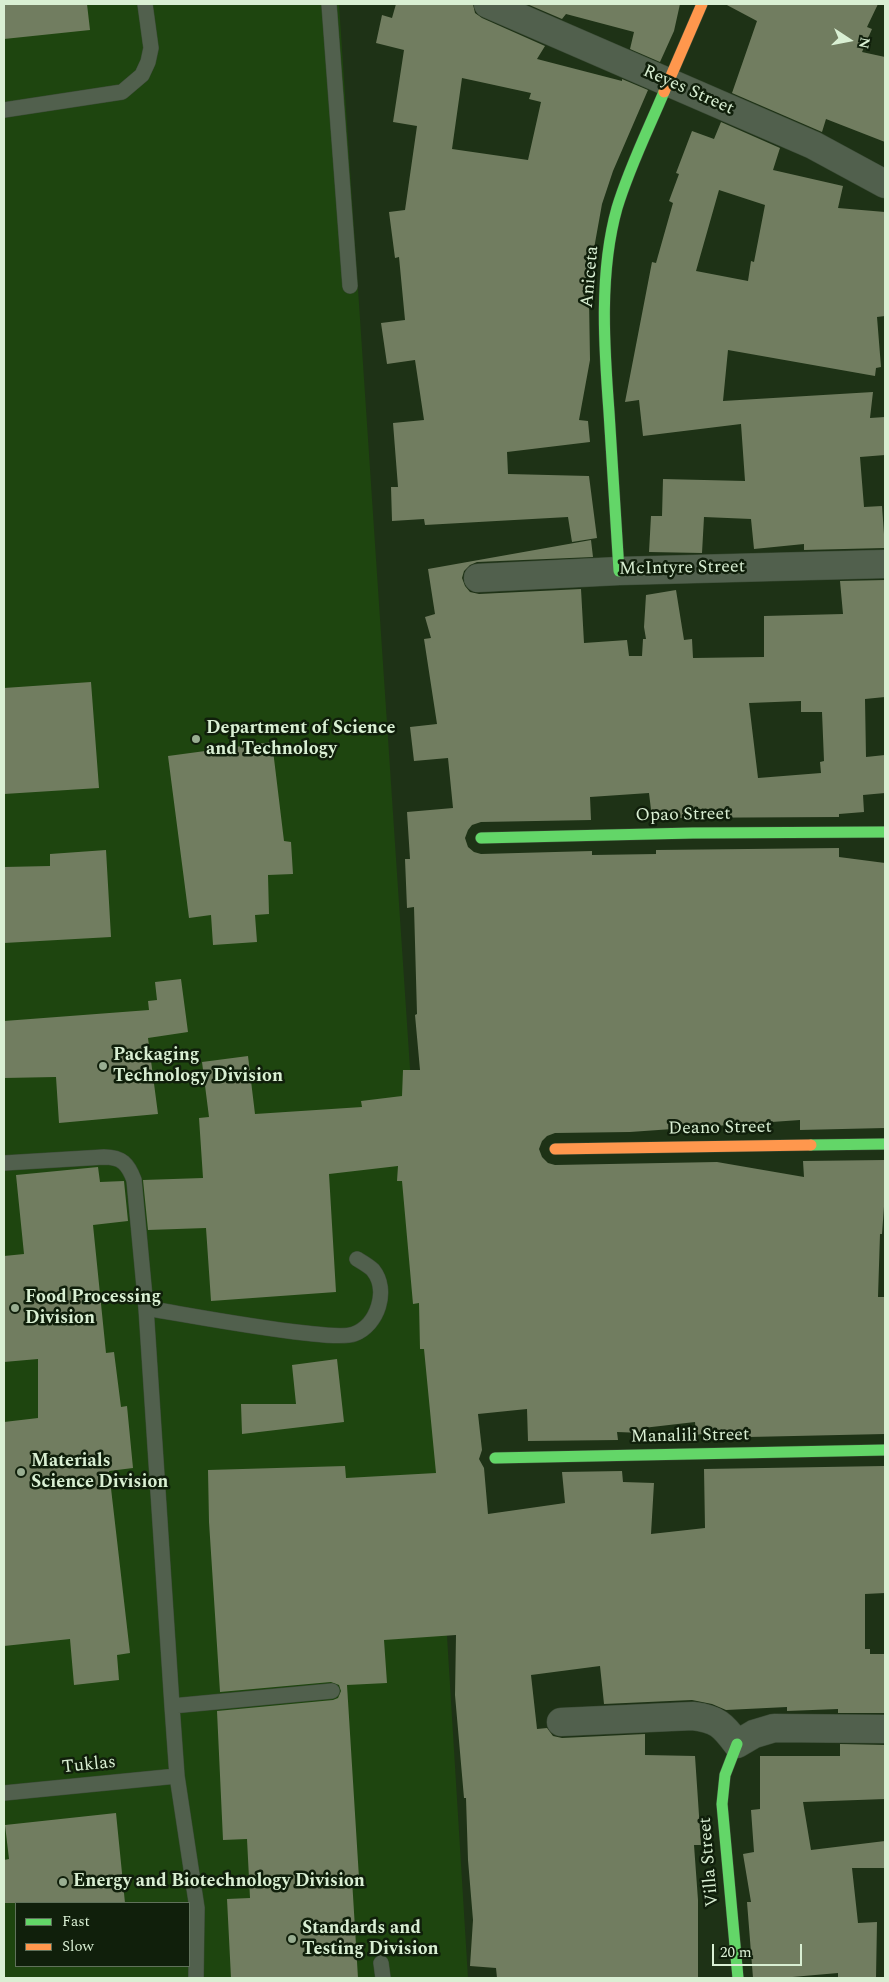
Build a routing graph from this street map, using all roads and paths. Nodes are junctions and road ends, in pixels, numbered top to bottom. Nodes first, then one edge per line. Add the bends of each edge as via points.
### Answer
1 (145, 4) edge
2 (329, 4) edge
3 (488, 4) edge
4 (702, 4) edge
5 (668, 82) junction
6 (4, 110) edge
7 (885, 184) edge
8 (350, 286) dead end
9 (885, 564) edge
10 (619, 570) junction
11 (478, 578) dead end
12 (885, 832) edge
13 (481, 838) dead end
14 (885, 1144) edge
15 (555, 1149) dead end
16 (4, 1163) edge
17 (357, 1259) dead end
18 (146, 1308) junction
19 (885, 1450) edge
20 (494, 1458) dead end
21 (332, 1691) dead end
22 (172, 1706) junction
23 (561, 1722) dead end
24 (885, 1729) edge
25 (737, 1744) junction
26 (177, 1776) junction
27 (4, 1793) edge
28 (196, 1978) edge
29 (738, 1978) edge

1 - 6 lane via 151,48 148,62 142,75 122,92
2 - 8 lane
3 - 5 street, Reyes Street
4 - 5 street, Aniceta
5 - 7 street, Reyes Street via 813,145
5 - 10 street, Aniceta via 628,176 610,246 605,354
9 - 10 street, McIntyre Street
10 - 11 street, McIntyre Street
12 - 13 street, Opao Street
14 - 15 street, Deano Street
16 - 18 lane via 104,1156 123,1161 134,1180
17 - 18 lane via 372,1270 381,1285 379,1305 373,1320 354,1334 327,1335 264,1328
18 - 22 lane
19 - 20 street, Manalili Street
21 - 22 lane
22 - 26 lane
23 - 25 street via 693,1716 724,1726
24 - 25 street via 774,1728
25 - 29 street, Villa Street via 725,1775 722,1804
26 - 27 lane, Tuklas
26 - 28 lane via 197,1908

